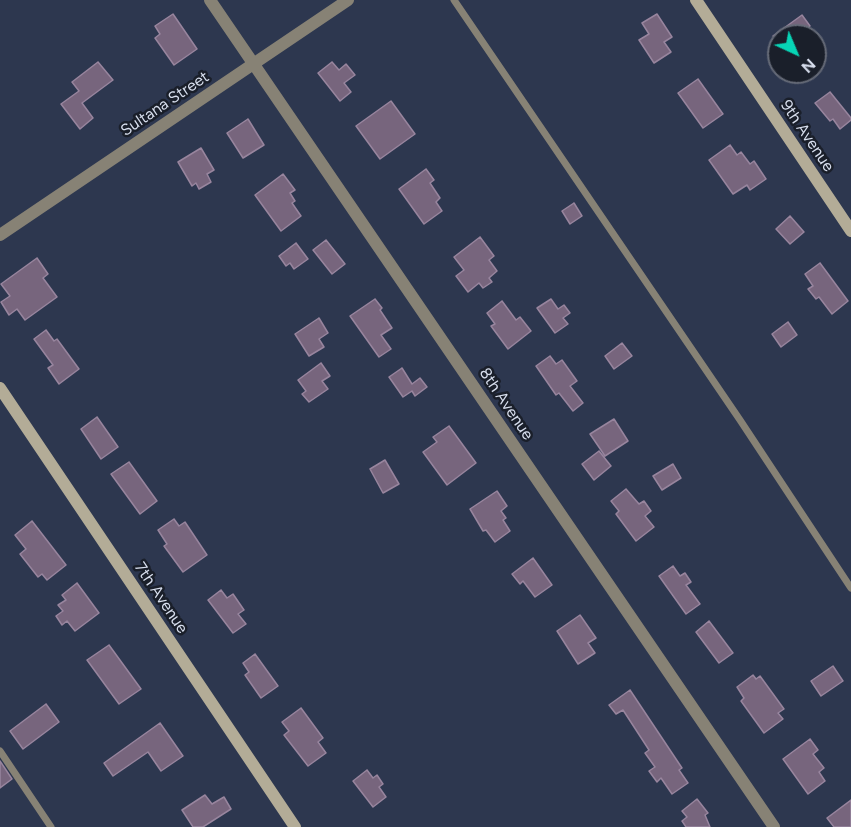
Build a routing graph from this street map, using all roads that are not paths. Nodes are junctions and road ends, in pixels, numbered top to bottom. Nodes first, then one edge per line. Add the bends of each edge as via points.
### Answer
1 (210, 0) edge
2 (348, 0) edge
3 (454, 0) edge
4 (696, 0) edge
5 (253, 64) junction
6 (851, 231) edge
7 (0, 235) edge
8 (0, 388) edge
9 (851, 588) edge
10 (0, 751) edge
11 (51, 827) edge
12 (295, 827) edge
13 (774, 827) edge

1 - 5 street, 8th Avenue
2 - 5 street, Sultana Street
3 - 9 lane
4 - 6 street, 9th Avenue
5 - 7 street, Sultana Street
5 - 13 street, 8th Avenue
8 - 12 street, 7th Avenue
10 - 11 lane

